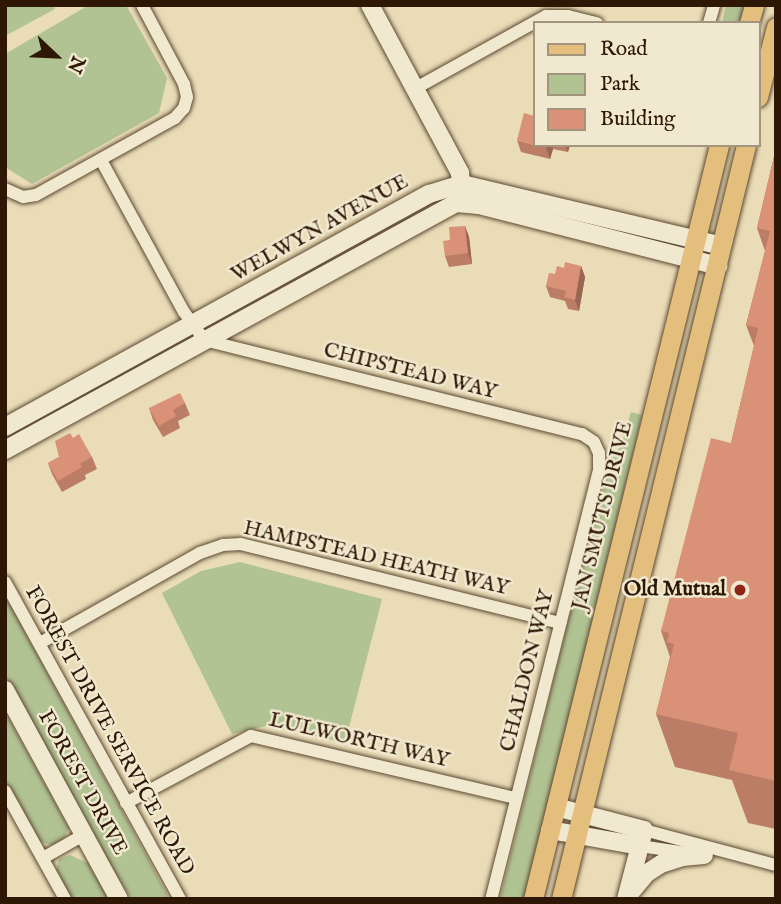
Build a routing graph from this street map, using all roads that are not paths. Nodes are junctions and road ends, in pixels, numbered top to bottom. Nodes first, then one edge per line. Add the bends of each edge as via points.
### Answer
1 (142, 5) edge
2 (370, 5) edge
3 (537, 21) edge
4 (589, 21) edge
5 (532, 24) edge
6 (776, 27) edge
7 (416, 88) junction
8 (760, 89) edge
9 (719, 147) edge
10 (746, 147) edge
11 (449, 154) junction
12 (101, 160) junction
13 (5, 189) edge
14 (462, 193) junction
15 (429, 194) junction
16 (696, 238) junction
17 (722, 246) junction
18 (690, 259) junction
19 (718, 266) junction
20 (199, 333) junction
21 (5, 427) edge
22 (5, 450) edge
23 (599, 453) joint
24 (5, 582) edge
25 (560, 623) junction
26 (40, 643) junction
27 (5, 690) edge
28 (5, 791) edge
29 (515, 798) junction
30 (126, 803) junction
31 (556, 807) junction
32 (583, 814) junction
33 (550, 830) junction
34 (85, 834) junction
35 (578, 837) junction
36 (642, 838) junction
37 (704, 855) junction
38 (745, 857) junction
39 (43, 858) junction
40 (776, 865) edge
41 (626, 898) edge
42 (65, 899) edge
43 (119, 899) edge
44 (180, 899) edge
45 (491, 899) edge
46 (533, 899) edge
47 (561, 899) edge

1 - 12 street via 187,97 176,118
2 - 7 street
3 - 4 street via 546,16 568,16
5 - 7 street
6 - 8 main road
7 - 11 street
9 - 16 main road, JAN SMUTS DRIVE
10 - 17 main road
11 - 14 street via 460,173
11 - 15 street via 446,175
12 - 13 street via 36,195 23,197
12 - 20 street
14 - 15 street, WELWYN AVENUE
14 - 16 street, WELWYN AVENUE
14 - 18 street
14 - 20 street, WELWYN AVENUE via 446,206
15 - 20 street, WELWYN AVENUE
16 - 17 street, WELWYN AVENUE
16 - 18 main road, JAN SMUTS DRIVE
17 - 19 main road
18 - 19 street
18 - 31 main road, JAN SMUTS DRIVE
19 - 32 main road
20 - 21 street, WELWYN AVENUE
20 - 22 street, WELWYN AVENUE
20 - 23 street, CHIPSTEAD WAY via 582,434 594,442
23 - 25 street, CHALDON WAY
24 - 26 street, FOREST DRIVE SERVICE ROAD
25 - 26 street, HAMPSTEAD HEATH WAY via 242,544 200,553
25 - 29 street, CHALDON WAY
26 - 30 street, FOREST DRIVE SERVICE ROAD
27 - 34 street, FOREST DRIVE
28 - 39 street
29 - 30 street, LULWORTH WAY via 251,736
29 - 45 street, CHALDON WAY
30 - 44 street, FOREST DRIVE SERVICE ROAD
31 - 32 street
31 - 33 main road, JAN SMUTS DRIVE
32 - 35 main road
32 - 36 street
33 - 35 street
33 - 46 main road, JAN SMUTS DRIVE
34 - 39 street
34 - 43 street, FOREST DRIVE
35 - 36 street
35 - 47 main road
36 - 37 street
36 - 38 street
36 - 41 street
37 - 38 street
37 - 41 street via 661,864
38 - 40 street
39 - 42 street

